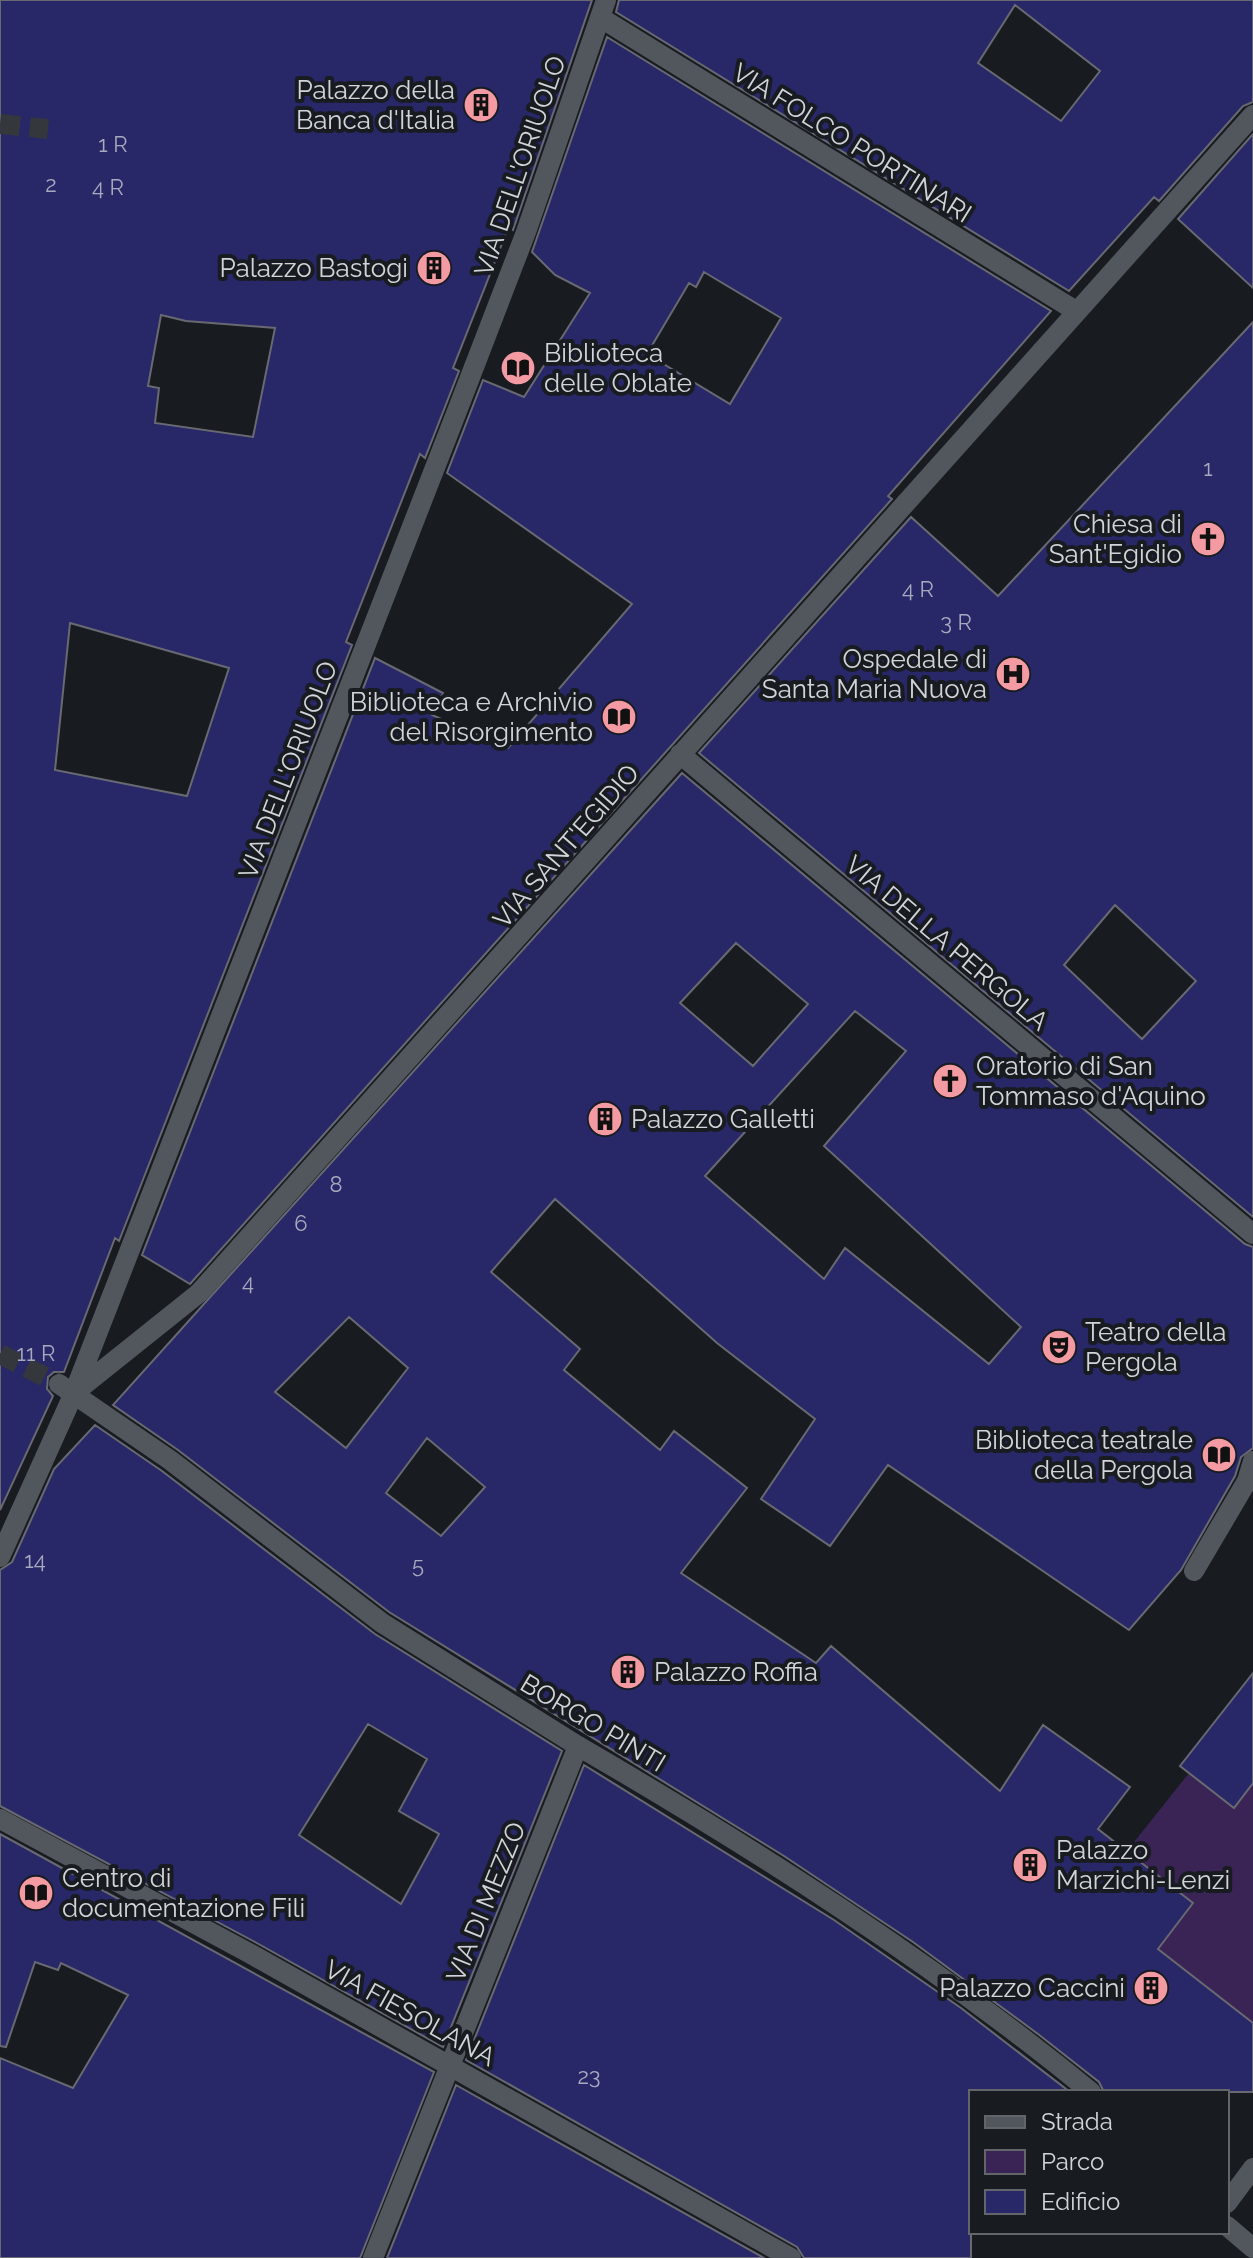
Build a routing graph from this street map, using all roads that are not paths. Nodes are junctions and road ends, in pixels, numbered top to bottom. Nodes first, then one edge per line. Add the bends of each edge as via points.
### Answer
1 (603, 9) edge
2 (1253, 115) edge
3 (1076, 311) junction
4 (680, 754) junction
5 (1253, 1234) edge
6 (66, 1388) junction
7 (1253, 1461) edge
8 (1, 1554) edge
9 (1194, 1571) dead end
10 (578, 1746) junction
11 (0, 1819) edge
12 (448, 2064) junction
13 (1089, 2090) edge
14 (1253, 2168) edge
15 (1229, 2200) edge
16 (1229, 2228) edge
17 (1253, 2248) edge
18 (373, 2258) edge
19 (791, 2258) edge

1 - 3 street, VIA FOLCO PORTINARI
1 - 6 street, VIA DELL'ORIUOLO via 526,232
2 - 3 street, VIA SANT'EGIDIO
3 - 4 street, VIA SANT'EGIDIO
4 - 5 street, VIA DELLA PERGOLA
4 - 6 street, VIA SANT'EGIDIO via 192,1300
6 - 8 street, VIA DELL'ORIUOLO
6 - 10 street, BORGO PINTI via 170,1460 382,1623
7 - 9 street via 1247,1481
10 - 12 street, VIA DI MEZZO
10 - 13 street, BORGO PINTI via 839,1904
11 - 12 street, VIA FIESOLANA
12 - 18 street, VIA DI MEZZO
12 - 19 street, VIA FIESOLANA
14 - 15 street
16 - 17 street

